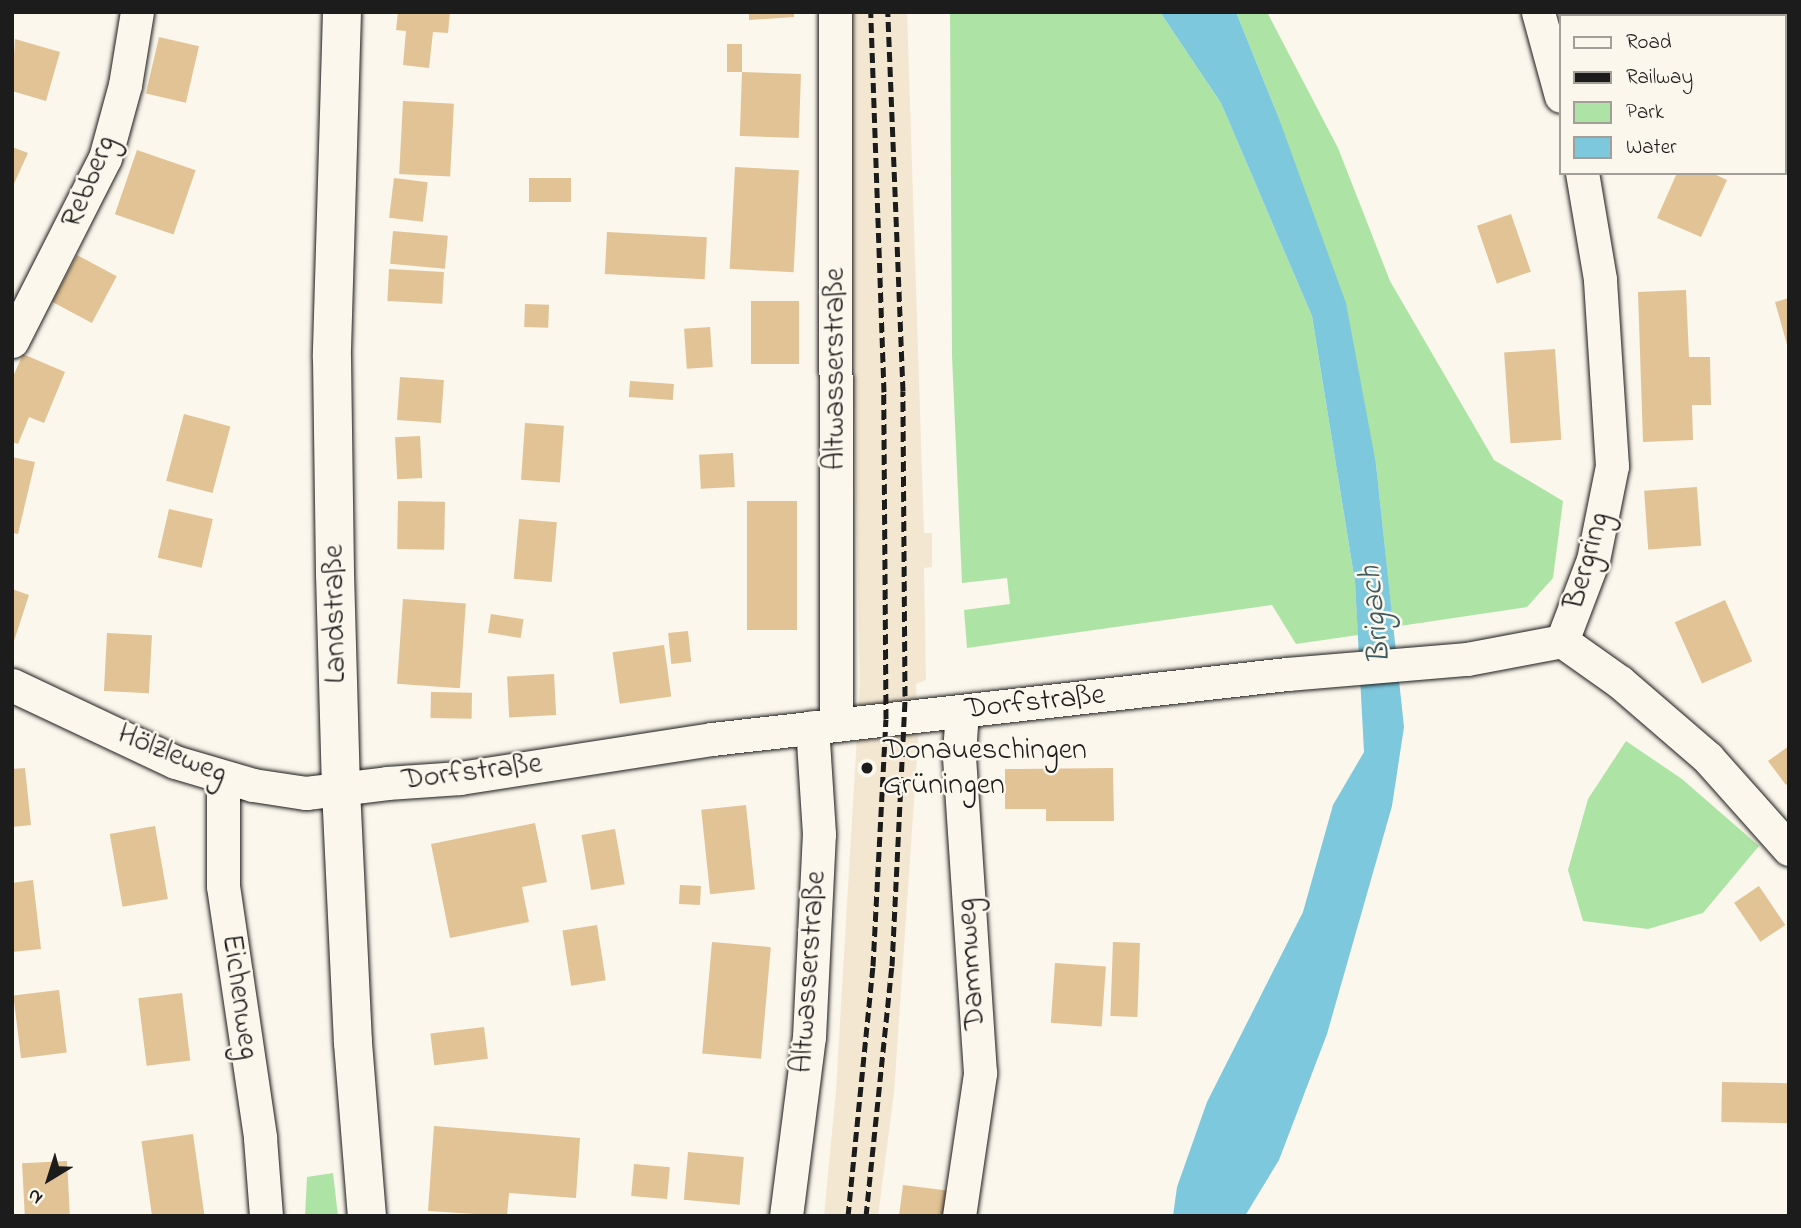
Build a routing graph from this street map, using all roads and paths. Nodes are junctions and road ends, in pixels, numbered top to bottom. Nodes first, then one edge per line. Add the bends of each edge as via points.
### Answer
1 (137, 12) edge
2 (342, 12) edge
3 (835, 12) edge
4 (1538, 12) edge
5 (1560, 92) edge
6 (1582, 175) edge
7 (12, 341) edge
8 (1562, 641) junction
9 (12, 685) edge
10 (962, 711) junction
11 (824, 726) junction
12 (223, 778) junction
13 (341, 789) junction
14 (1789, 849) edge
15 (266, 1216) edge
16 (367, 1216) edge
17 (786, 1216) edge
18 (960, 1216) edge

1 - 7 street, Rebberg via 125,85 105,158
2 - 13 main road, Landstraße via 332,358
3 - 11 street, Altwasserstraße
4 - 5 street
6 - 8 street, Bergring via 1600,279 1612,466 1593,559
8 - 10 street, Dorfstraße via 1467,659 1287,674
8 - 14 street, Bergring via 1620,682 1707,758
9 - 12 street, Hölzleweg via 175,762
10 - 11 street, Dorfstraße
10 - 18 street, Dammweg via 959,753 979,1073
11 - 13 street, Dorfstraße via 712,738 460,778
11 - 17 street, Altwasserstraße via 809,1037
12 - 13 street, Hölzleweg via 306,793
12 - 15 street, Eichenweg via 223,886 260,1138
13 - 16 main road, Landstraße

